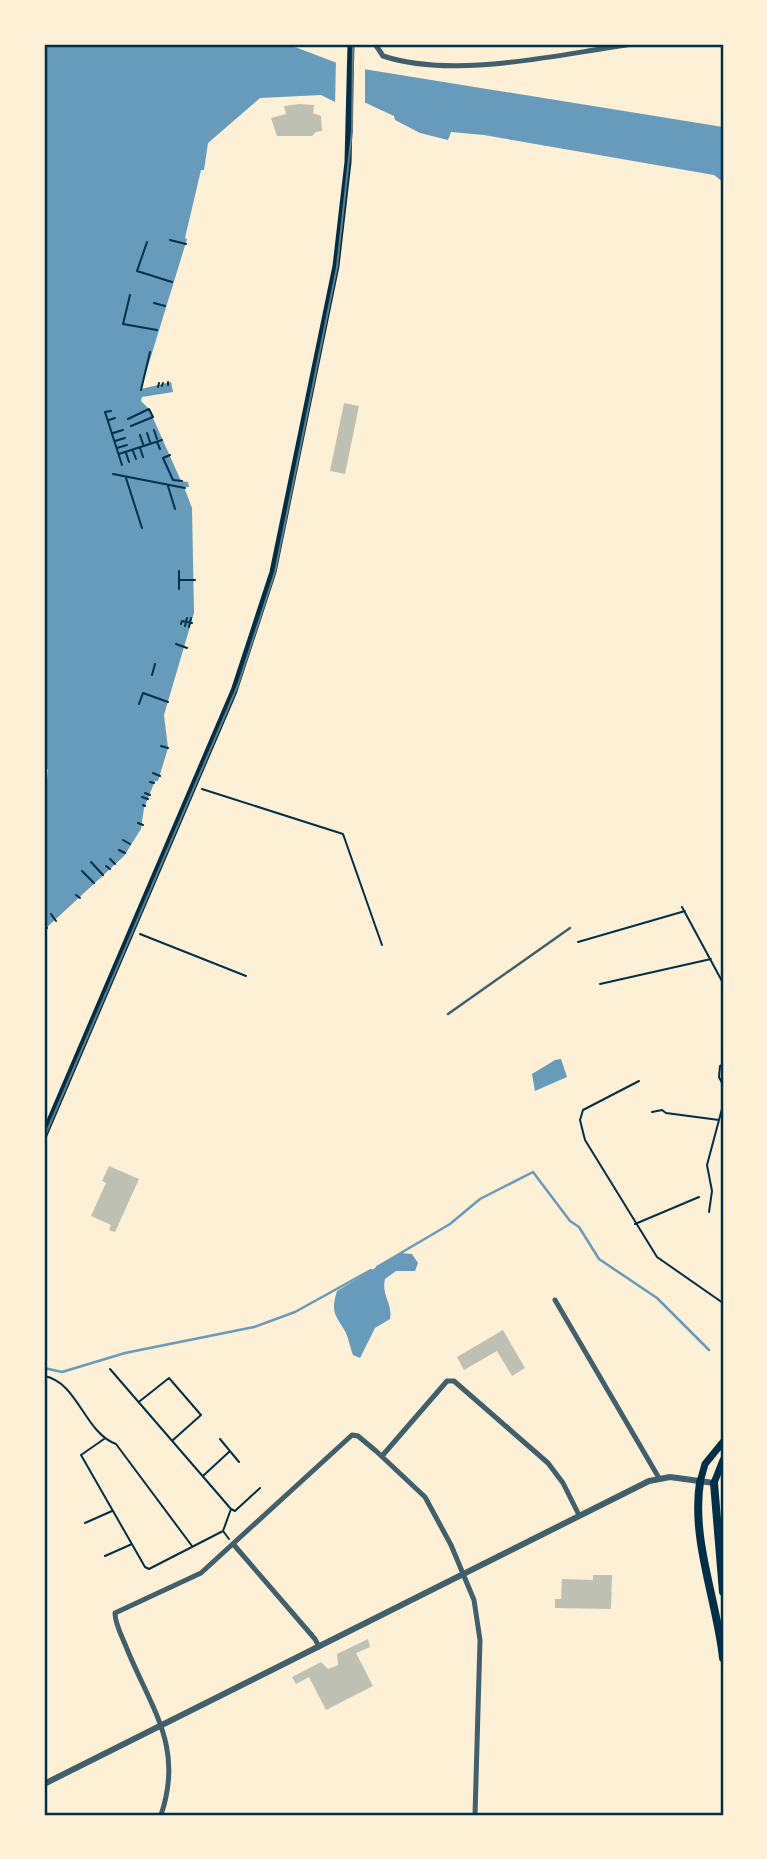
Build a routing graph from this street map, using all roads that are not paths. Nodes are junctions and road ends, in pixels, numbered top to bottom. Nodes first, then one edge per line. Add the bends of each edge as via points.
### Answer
1 (351, 44) edge
2 (375, 44) edge
3 (634, 44) edge
4 (595, 46) edge
5 (570, 928) dead end
6 (448, 1014) dead end
7 (44, 1135) edge
8 (555, 1300) dead end
9 (723, 1442) edge
10 (382, 1456) junction
11 (723, 1460) edge
12 (659, 1478) junction
13 (700, 1482) junction
14 (713, 1483) junction
15 (579, 1516) junction
16 (234, 1545) junction
17 (464, 1574) junction
18 (723, 1592) edge
19 (319, 1647) junction
20 (723, 1658) edge
21 (161, 1726) junction
22 (44, 1784) edge
23 (162, 1815) edge
24 (475, 1815) edge

1 - 7 main road via 341,224 325,330 286,519 256,630
2 - 4 street via 383,56 411,65 445,67
3 - 4 street
5 - 6 lane
8 - 12 street
9 - 13 main road via 705,1464
10 - 15 street via 447,1381 454,1381 548,1463 564,1483
10 - 16 street via 352,1435
10 - 17 street via 425,1497
11 - 14 main road
12 - 13 street
12 - 15 street
13 - 14 street
13 - 20 highway via 698,1513
14 - 18 highway
15 - 17 street
16 - 19 street
16 - 21 street via 193,1578 115,1613
17 - 19 street
17 - 24 street via 474,1600 480,1640
19 - 21 street
21 - 22 street
21 - 23 street via 170,1772

